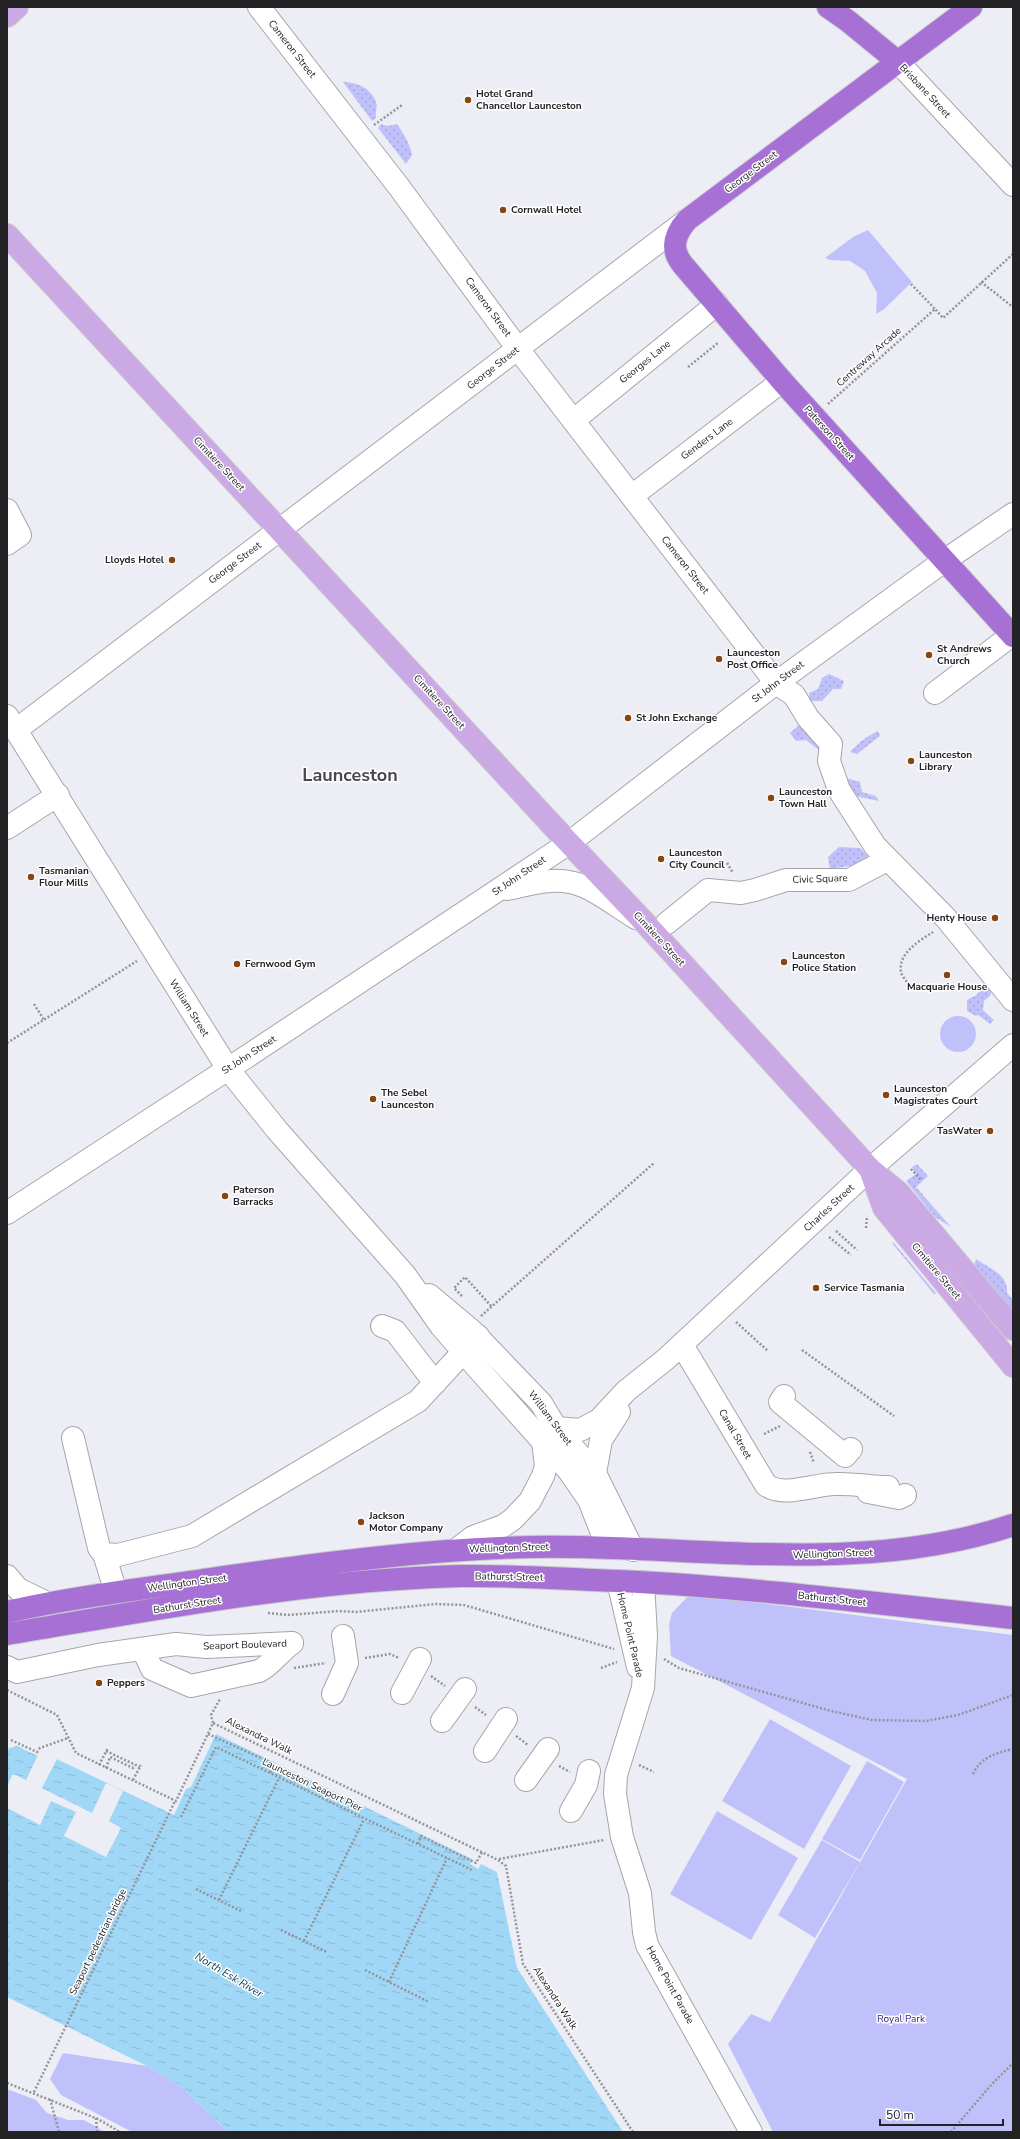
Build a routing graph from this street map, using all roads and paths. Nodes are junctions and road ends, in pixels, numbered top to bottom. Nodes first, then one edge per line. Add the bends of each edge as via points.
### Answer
1 (17, 7) edge
2 (259, 7) edge
3 (828, 7) edge
4 (971, 7) edge
5 (7, 16) edge
6 (898, 62) junction
7 (402, 105) dead end
8 (372, 126) dead end
9 (1013, 185) edge
10 (687, 220) junction
11 (7, 235) edge
12 (1013, 254) edge
13 (631, 262) junction
14 (683, 265) junction
15 (981, 282) junction
16 (911, 284) dead end
17 (717, 304) junction
18 (1013, 307) edge
19 (935, 309) junction
20 (719, 342) dead end
21 (518, 349) junction
22 (688, 367) dead end
23 (782, 381) junction
24 (814, 416) junction
25 (574, 420) junction
26 (632, 496) junction
27 (7, 510) edge
28 (1013, 514) edge
29 (279, 529) junction
30 (7, 544) edge
31 (944, 561) junction
32 (1013, 635) edge
33 (776, 683) junction
34 (935, 693) dead end
35 (12, 723) edge
36 (58, 795) junction
37 (7, 828) edge
38 (569, 843) junction
39 (886, 860) junction
40 (497, 891) junction
41 (948, 922) junction
42 (667, 923) dead end
43 (646, 924) junction
44 (137, 961) dead end
45 (912, 988) dead end
46 (1013, 1000) edge
47 (34, 1004) dead end
48 (44, 1020) junction
49 (7, 1043) edge
50 (1013, 1045) edge
51 (228, 1069) junction
52 (654, 1162) dead end
53 (870, 1169) junction
54 (910, 1169) dead end
55 (921, 1180) dead end
56 (7, 1211) edge
57 (866, 1220) dead end
58 (866, 1228) dead end
59 (836, 1232) dead end
60 (830, 1237) dead end
61 (857, 1250) dead end
62 (851, 1255) dead end
63 (405, 1275) junction
64 (465, 1299) dead end
65 (492, 1307) junction
66 (475, 1311) dead end
67 (485, 1313) dead end
68 (736, 1322) dead end
69 (382, 1326) dead end
70 (479, 1326) junction
71 (1013, 1329) edge
72 (682, 1345) junction
73 (802, 1350) dead end
74 (768, 1351) dead end
75 (464, 1352) junction
76 (1013, 1366) edge
77 (648, 1374) junction
78 (435, 1383) junction
79 (784, 1396) dead end
80 (894, 1416) dead end
81 (550, 1435) junction
82 (73, 1438) dead end
83 (851, 1449) dead end
84 (812, 1458) dead end
85 (814, 1463) dead end
86 (595, 1473) junction
87 (893, 1491) dead end
88 (1013, 1525) edge
89 (608, 1548) junction
90 (456, 1550) junction
91 (633, 1550) junction
92 (104, 1554) junction
93 (7, 1576) edge
94 (618, 1581) junction
95 (643, 1582) junction
96 (116, 1592) junction
97 (47, 1603) junction
98 (7, 1612) edge
99 (266, 1612) dead end
100 (1013, 1618) edge
101 (7, 1634) edge
102 (343, 1636) dead end
103 (143, 1650) junction
104 (618, 1650) dead end
105 (621, 1657) dead end
106 (658, 1658) dead end
107 (420, 1659) dead end
108 (7, 1667) edge
109 (601, 1668) dead end
110 (643, 1688) junction
111 (465, 1689) dead end
112 (7, 1690) edge
113 (402, 1692) dead end
114 (333, 1694) dead end
115 (1013, 1695) edge
116 (212, 1719) dead end
117 (506, 1719) dead end
118 (442, 1721) dead end
119 (213, 1723) junction
120 (208, 1734) junction
121 (68, 1738) junction
122 (11, 1740) dead end
123 (548, 1749) dead end
124 (1013, 1749) edge
125 (485, 1751) dead end
126 (99, 1764) junction
127 (134, 1765) junction
128 (638, 1765) dead end
129 (106, 1768) junction
130 (589, 1771) dead end
131 (654, 1772) dead end
132 (270, 1773) junction
133 (973, 1774) dead end
134 (279, 1778) junction
135 (133, 1780) junction
136 (526, 1780) dead end
137 (176, 1801) junction
138 (571, 1811) dead end
139 (181, 1817) dead end
140 (364, 1819) junction
141 (609, 1839) dead end
142 (418, 1844) junction
143 (482, 1852) junction
144 (447, 1858) junction
145 (498, 1860) junction
146 (472, 1870) dead end
147 (196, 1889) dead end
148 (219, 1900) junction
149 (242, 1912) dead end
150 (281, 1930) dead end
151 (304, 1941) junction
152 (327, 1952) dead end
153 (365, 1970) dead end
154 (389, 1982) junction
155 (429, 2002) dead end
156 (1013, 2063) edge
157 (7, 2083) edge
158 (34, 2092) junction
159 (50, 2099) junction
160 (96, 2118) junction
161 (59, 2132) edge
162 (97, 2132) edge
163 (120, 2132) edge
164 (633, 2132) edge
165 (751, 2132) edge
166 (951, 2132) edge

1 - 5 main road
2 - 21 street, Cameron Street via 399,187
3 - 6 highway, Brisbane Street
4 - 6 highway, George Street
6 - 9 street, Brisbane Street
6 - 10 highway, George Street
7 - 8 path
10 - 13 street, George Street
10 - 14 highway, Paterson Street via 674,241 676,253
11 - 29 main road, Cimitiere Street
12 - 15 path
13 - 14 street via 656,257
13 - 21 street, George Street
14 - 17 highway, Paterson Street
15 - 18 path
15 - 19 path via 943,318
16 - 19 path
17 - 23 highway, Paterson Street
17 - 25 street, Georges Lane
19 - 24 path, Centreway Arcade
20 - 22 path
21 - 25 street, Cameron Street
21 - 29 street, George Street
23 - 24 highway, Paterson Street
23 - 26 street, Genders Lane
24 - 31 highway, Paterson Street
25 - 26 street, Cameron Street
26 - 33 street, Cameron Street
27 - 30 street via 20,535
28 - 31 street, St John Street
29 - 35 street, George Street
29 - 38 main road, Cimitiere Street
31 - 32 highway, Paterson Street
31 - 33 street, St John Street
32 - 34 street
33 - 38 street, St John Street
33 - 39 street via 794,695 808,718 830,744 829,761 839,790
35 - 36 street, William Street
36 - 37 street
36 - 51 street, William Street
38 - 40 street, St John Street
38 - 43 main road, Cimitiere Street
39 - 41 street
39 - 42 street, Civic Square via 849,880 786,880 742,893 708,890
40 - 43 street via 544,882 573,883
40 - 51 street, St John Street
41 - 45 path via 908,950 901,973
41 - 46 street
43 - 53 main road, Cimitiere Street
44 - 48 path
47 - 48 path
48 - 49 path
50 - 53 street, Charles Street
51 - 56 street, St John Street
51 - 63 street, William Street via 277,1130
52 - 65 path
53 - 71 main road, Cimitiere Street via 899,1193
53 - 72 street, Charles Street
53 - 76 main road, Cimitiere Street via 884,1208 982,1339
54 - 55 path
57 - 58 path
59 - 61 path
60 - 62 path
63 - 70 street, William Street
63 - 75 street, William Street via 441,1326
64 - 65 path via 454,1288 465,1277
65 - 67 path
66 - 70 path
68 - 74 path
69 - 78 street via 395,1331
70 - 75 street
70 - 81 street, William Street via 541,1403
72 - 77 street, Charles Street
72 - 87 street, Canal Street via 766,1485 777,1490 834,1484
73 - 80 path
75 - 78 street
75 - 81 street, William Street
77 - 81 street, Charles Street via 626,1391 592,1426
77 - 86 street, Charles Street via 607,1428 598,1448
78 - 92 street via 418,1401 192,1536 118,1555
79 - 83 street via 780,1402 845,1456
81 - 86 street, William Street
81 - 89 street, William Street via 569,1471 589,1500
81 - 90 street via 543,1476 530,1501 503,1526 472,1538
82 - 92 street via 99,1548
84 - 85 path
86 - 91 street, William Street
88 - 91 highway, Wellington Street via 923,1546 832,1555 781,1556
89 - 90 highway, Wellington Street via 531,1547
89 - 91 highway, Wellington Street
89 - 94 highway
90 - 96 highway, Wellington Street via 331,1562
91 - 95 highway
92 - 96 street
93 - 97 street via 18,1589
94 - 95 highway, Bathurst Street
94 - 101 highway, Bathurst Street via 463,1576 380,1580 224,1599
94 - 110 street, Home Point Parade
95 - 100 highway, Bathurst Street via 776,1592
95 - 110 street, Home Point Parade via 646,1636
96 - 97 highway, Wellington Street
97 - 98 highway, Wellington Street
99 - 104 path via 288,1615 339,1610 356,1612 435,1604 464,1605
102 - 114 street via 347,1663
103 - 103 street, Seaport Boulevard via 176,1644 206,1647 292,1643 259,1671 191,1686 152,1669
103 - 108 street, Seaport Boulevard via 98,1655 16,1672
105 - 109 path via 617,1662
106 - 115 path via 679,1668 872,1720 926,1721 964,1713
107 - 113 street
110 - 165 street, Home Point Parade via 616,1775 615,1794 622,1837 640,1894 644,1932 653,1956
111 - 118 street
112 - 121 path via 57,1715
116 - 119 path
117 - 125 street
119 - 120 path, Alexandra Walk
119 - 143 path, Alexandra Walk
120 - 132 path via 274,1764
120 - 137 path, Alexandra Walk
121 - 122 path via 40,1748 37,1752
121 - 126 path via 76,1753
123 - 136 street
124 - 133 path via 989,1756 980,1763
126 - 127 path via 107,1750
126 - 129 path
127 - 129 path via 133,1768 110,1757
127 - 135 path via 140,1766
128 - 131 path
129 - 135 path
130 - 138 street via 586,1785
132 - 134 path, Launceston Seaport Pier
132 - 139 path, Launceston Seaport Pier via 216,1746
134 - 140 path, Launceston Seaport Pier
134 - 148 path
135 - 137 path
137 - 158 path, Seaport pedestrian bridge
140 - 142 path, Launceston Seaport Pier
140 - 151 path
141 - 145 path
142 - 143 path via 421,1836 476,1863
142 - 144 path, Launceston Seaport Pier
143 - 145 path, Alexandra Walk
144 - 146 path, Launceston Seaport Pier
144 - 154 path
145 - 164 path, Alexandra Walk via 506,1866 523,1964
147 - 148 path
148 - 149 path
150 - 151 path
151 - 152 path
153 - 154 path
154 - 155 path
156 - 166 path
157 - 158 path
158 - 159 path
159 - 160 path
159 - 161 path
160 - 162 path
160 - 163 path

